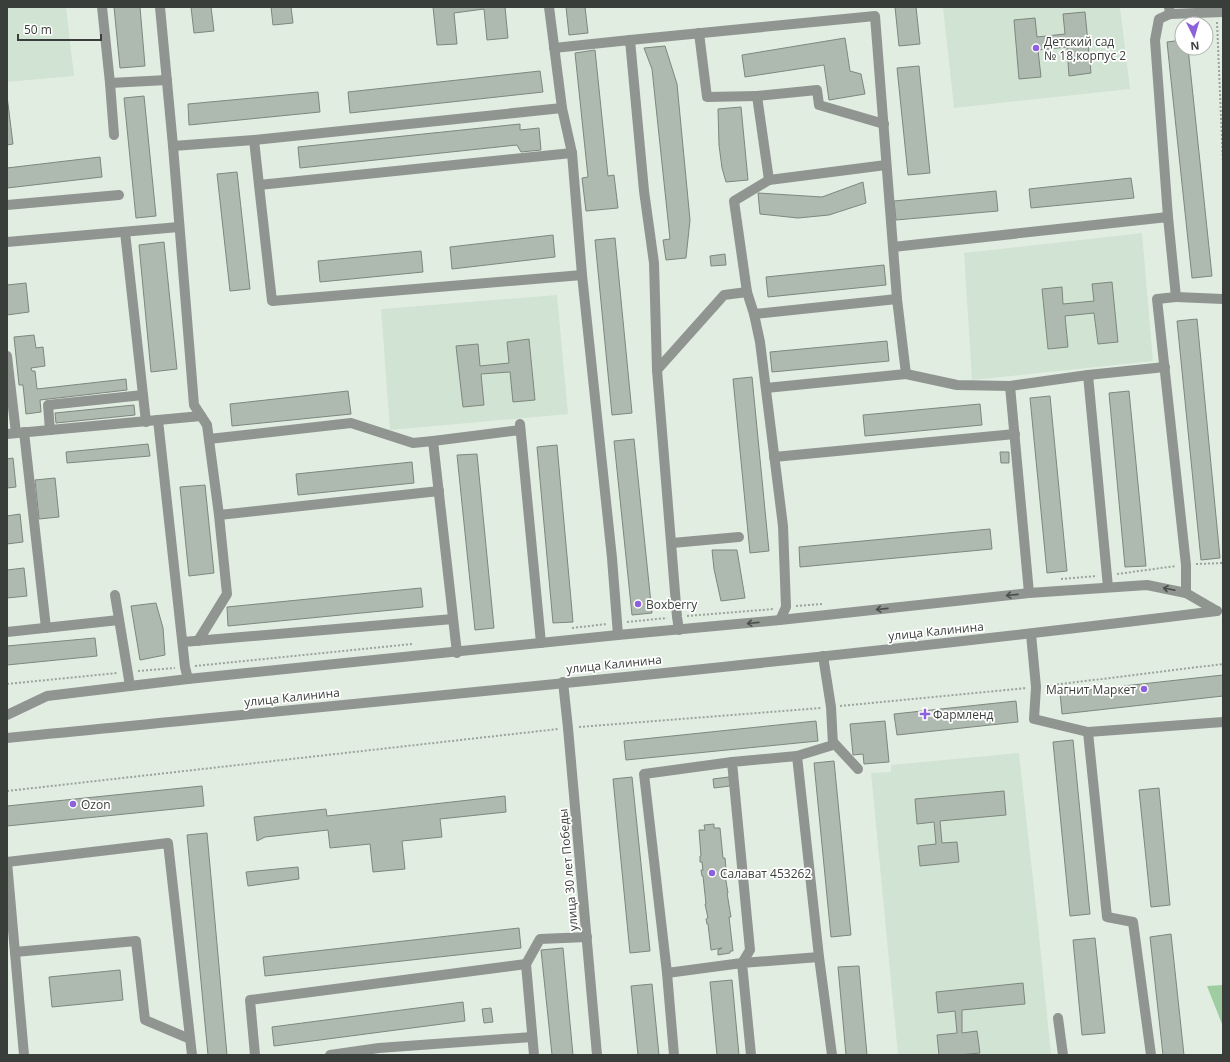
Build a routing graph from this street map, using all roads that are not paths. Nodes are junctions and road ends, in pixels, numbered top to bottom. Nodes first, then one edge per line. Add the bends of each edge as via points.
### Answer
1 (102, 7) edge
2 (160, 7) edge
3 (549, 7) edge
4 (1170, 10) edge
5 (1220, 12) edge
6 (699, 33) junction
7 (630, 40) junction
8 (554, 48) junction
9 (166, 80) junction
10 (110, 83) junction
11 (757, 96) junction
12 (562, 108) junction
13 (884, 124) junction
14 (114, 135) dead end
15 (254, 140) junction
16 (173, 146) junction
17 (572, 153) junction
18 (886, 165) junction
19 (769, 180) junction
20 (259, 185) junction
21 (119, 195) dead end
22 (7, 205) edge
23 (1168, 217) junction
24 (179, 227) junction
25 (125, 232) junction
26 (7, 242) edge
27 (893, 246) junction
28 (582, 275) junction
29 (746, 292) junction
30 (1176, 297) junction
31 (897, 299) junction
32 (1223, 299) edge
33 (754, 314) junction
34 (7, 356) edge
35 (1164, 367) junction
36 (657, 370) junction
37 (906, 374) junction
38 (1088, 375) junction
39 (1010, 386) junction
40 (766, 388) junction
41 (143, 395) junction
42 (201, 416) junction
43 (158, 420) junction
44 (146, 422) junction
45 (50, 430) junction
46 (16, 433) edge
47 (1015, 434) junction
48 (209, 439) junction
49 (433, 441) junction
50 (774, 457) junction
51 (439, 491) junction
52 (219, 515) junction
53 (739, 537) dead end
54 (672, 542) junction
55 (1108, 587) junction
56 (1029, 593) junction
57 (1186, 593) junction
58 (115, 595) dead end
59 (1220, 610) edge
60 (452, 619) junction
61 (119, 620) junction
62 (780, 620) junction
63 (46, 628) junction
64 (679, 630) junction
65 (7, 632) edge
66 (1032, 634) junction
67 (618, 635) junction
68 (198, 641) junction
69 (183, 642) junction
70 (541, 644) junction
71 (457, 653) junction
72 (824, 656) junction
73 (188, 680) junction
74 (563, 682) junction
75 (130, 686) junction
76 (7, 715) edge
77 (1223, 722) edge
78 (1088, 732) junction
79 (7, 738) edge
80 (833, 742) junction
81 (797, 756) junction
82 (732, 762) junction
83 (858, 769) dead end
84 (7, 862) edge
85 (587, 938) junction
86 (15, 952) junction
87 (819, 957) junction
88 (742, 963) junction
89 (526, 964) junction
90 (667, 972) junction
91 (1058, 1018) dead end
92 (532, 1037) junction
93 (190, 1039) junction
94 (379, 1052) edge
95 (24, 1055) edge
96 (192, 1055) edge
97 (255, 1055) edge
98 (330, 1055) edge
99 (534, 1055) edge
100 (597, 1055) edge
101 (674, 1055) edge
102 (751, 1055) edge
103 (832, 1055) edge
104 (1063, 1055) edge
105 (1151, 1055) edge

1 - 10 street
2 - 9 street
3 - 8 street
4 - 5 street
4 - 23 street via 1159,19 1155,40
6 - 7 street
6 - 11 street via 707,97
6 - 13 street via 875,16
7 - 8 street
7 - 36 street via 644,192 654,263
8 - 12 street
9 - 10 street
9 - 16 street
10 - 14 street
11 - 13 street via 817,90 819,105
11 - 19 street
12 - 15 street
12 - 17 street
13 - 18 street
15 - 16 street
15 - 20 street
16 - 24 street
17 - 20 street
17 - 28 street
18 - 19 street
18 - 27 street
19 - 29 street via 734,201
20 - 28 street via 272,302
21 - 22 street
23 - 27 street
23 - 30 street
24 - 25 street
24 - 42 street via 194,405
25 - 26 street
25 - 41 street
27 - 31 street
28 - 67 street
29 - 33 street
29 - 36 street via 724,295
30 - 32 street
30 - 35 street via 1157,299
31 - 33 street
31 - 37 street
33 - 40 street
34 - 46 street
35 - 38 street
35 - 57 street via 1186,565
36 - 54 street
37 - 39 street via 957,385
37 - 40 street
38 - 39 street
38 - 55 street
39 - 47 street
40 - 50 street
41 - 44 street
41 - 45 street via 48,405
42 - 43 street
42 - 48 street via 207,425
43 - 44 street
43 - 69 street
44 - 45 street
45 - 46 street
46 - 63 street
47 - 50 street
47 - 56 street
48 - 49 street via 351,423 413,443
48 - 52 street
49 - 51 street
49 - 70 street via 520,426
50 - 62 street via 783,526 786,608
51 - 52 street
51 - 60 street
52 - 68 street via 227,594
53 - 54 street
54 - 64 street
55 - 56 street
57 -> 55 street via 1147,585
56 -> 62 street
57 - 59 street
58 - 61 street
59 - 66 street, улица Калинина
60 - 68 street
60 - 71 street
61 - 63 street
61 - 75 street
62 -> 64 street
63 - 65 street
64 - 67 street
66 - 72 street, улица Калинина
66 - 78 street via 1036,687 1034,719
67 - 70 street
68 - 69 street
69 - 73 street
70 - 71 street
71 - 73 street
72 - 74 street, улица Калинина
72 - 80 street
73 - 75 street
74 - 79 street, улица Калинина
74 - 85 street, улица 30 лет Победы
75 - 76 street via 47,696
77 - 78 street
78 - 105 street via 1107,917 1133,922
80 - 81 street via 833,745
80 - 83 street
81 - 82 street
81 - 87 street
82 - 88 street via 750,950
82 - 90 street via 644,774
84 - 86 street
84 - 93 street via 168,843
85 - 89 street via 540,939
85 - 100 street, улица 30 лет Победы
86 - 93 street via 136,941 146,1020
86 - 95 street
87 - 88 street
87 - 103 street
88 - 90 street
88 - 102 street
89 - 92 street
89 - 97 street via 250,1000
90 - 101 street
91 - 104 street
92 - 94 street
92 - 99 street
93 - 96 street
94 - 98 street

